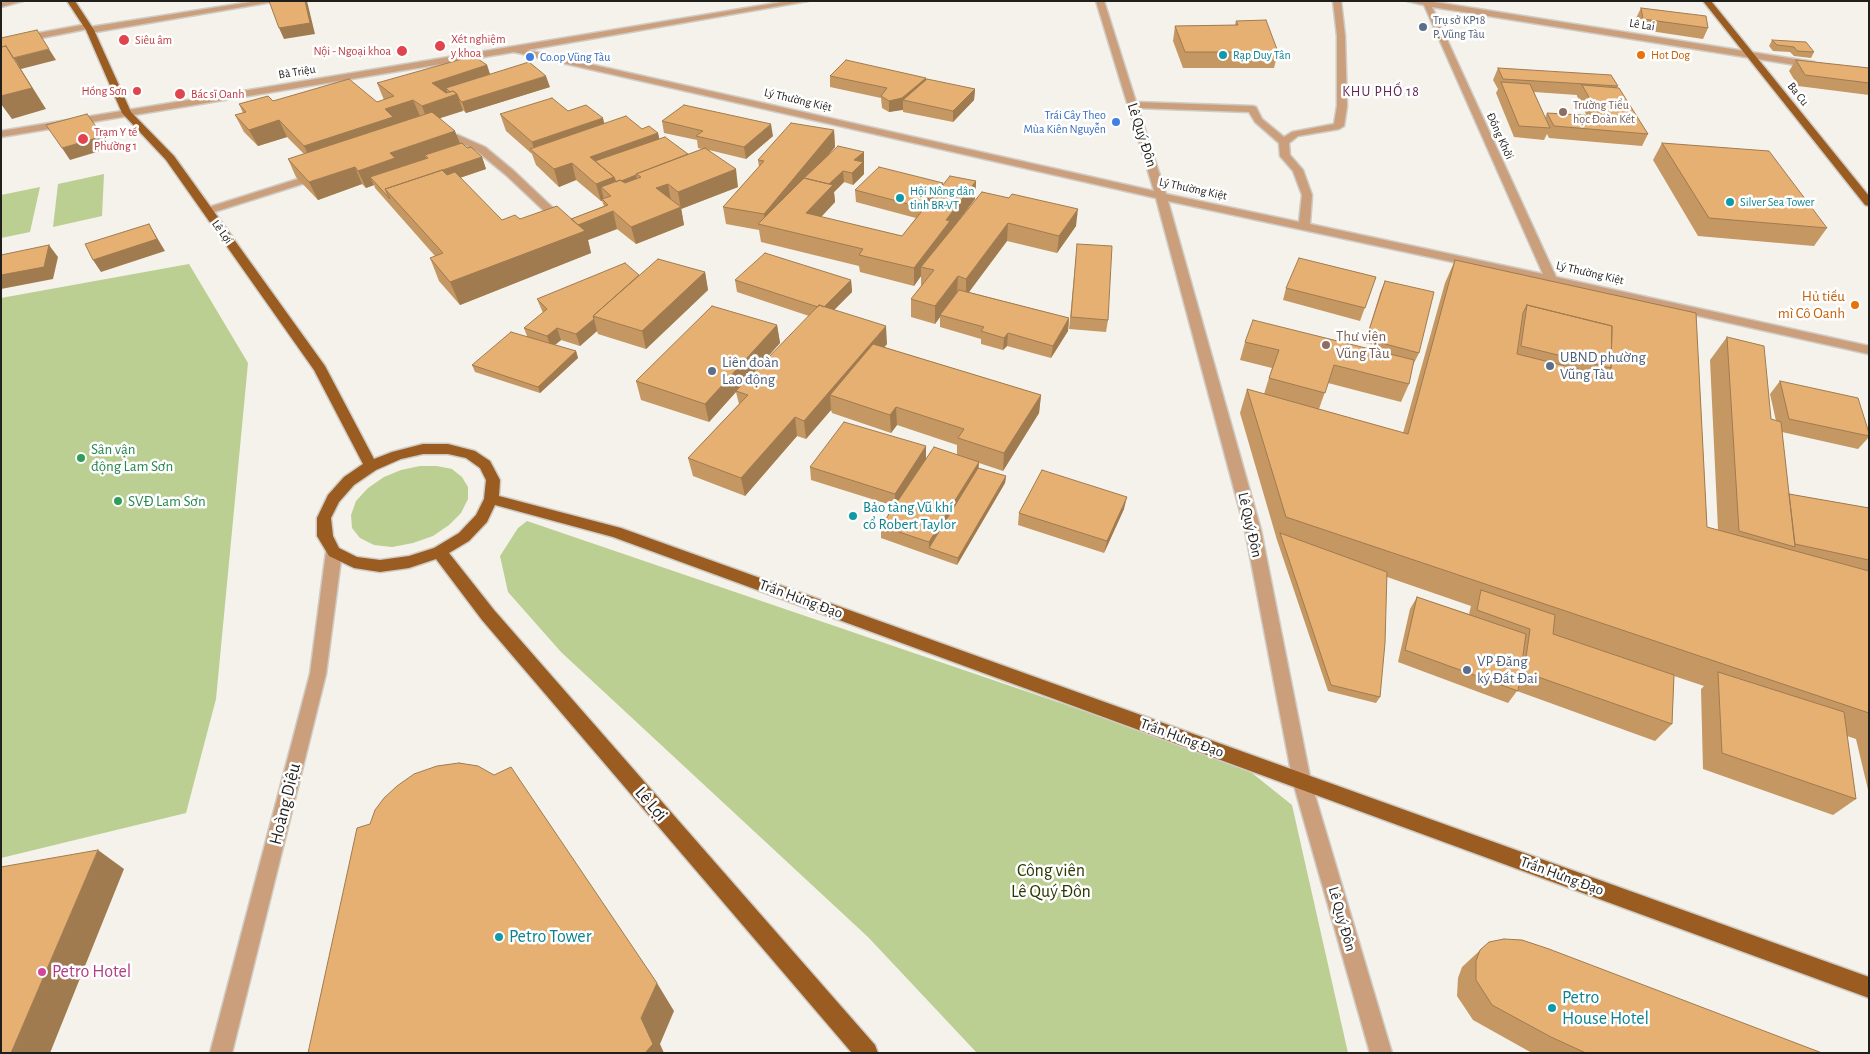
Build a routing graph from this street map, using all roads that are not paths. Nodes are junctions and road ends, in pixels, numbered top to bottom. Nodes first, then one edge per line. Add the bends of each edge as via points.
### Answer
1 (19, 1) edge
2 (70, 1) edge
3 (274, 1) edge
4 (804, 1) edge
5 (1100, 1) edge
6 (1337, 1) edge
7 (1411, 1) edge
8 (1486, 1) edge
9 (1707, 1) edge
10 (1427, 4) junction
11 (1, 5) edge
12 (1490, 14) junction
13 (88, 28) junction
14 (1, 43) edge
15 (513, 49) junction
16 (1752, 56) junction
17 (1826, 67) edge
18 (1132, 105) junction
19 (127, 113) junction
20 (1, 134) edge
21 (425, 142) edge
22 (1284, 142) junction
23 (334, 171) edge
24 (1161, 196) junction
25 (1869, 203) edge
26 (207, 212) junction
27 (568, 227) edge
28 (1304, 227) junction
29 (1550, 279) junction
30 (1869, 350) edge
31 (371, 466) junction
32 (491, 498) junction
33 (334, 552) junction
34 (439, 552) junction
35 (1302, 782) junction
36 (1869, 988) edge
37 (221, 1053) edge
38 (867, 1053) edge
39 (1381, 1053) edge

1 - 11 street
2 - 13 main road, Lê Lợi
3 - 13 street
4 - 15 street, Bà Triệu
5 - 18 street, Lê Quý Đôn
6 - 22 street via 1341,36 1342,106 1339,126 1295,134
7 - 10 street, Lê Lai
8 - 12 street
9 - 16 main road, Ba Cu
10 - 12 street, Lê Lai
10 - 29 street, Đồng Khởi
12 - 16 street, Lê Lai
13 - 14 street
13 - 19 main road, Lê Lợi
15 - 19 street, Bà Triệu
15 - 24 street, Lý Thường Kiệt
16 - 17 street, Lê Lai
16 - 25 main road, Ba Cu
18 - 22 street via 1253,109 1258,120
18 - 24 street, Lê Quý Đôn
19 - 20 street, Bà Triệu
19 - 26 main road, Lê Lợi via 170,158
21 - 27 street via 458,138 481,149
22 - 28 street via 1285,156 1298,170 1307,195
23 - 26 street
24 - 28 street, Lý Thường Kiệt
24 - 35 street, Lê Quý Đôn via 1253,530
26 - 31 main road, Lê Lợi via 320,369
28 - 29 street, Lý Thường Kiệt
29 - 30 street, Lý Thường Kiệt
31 - 32 main road via 423,449 448,449 470,454 485,465 493,480
31 - 33 main road via 349,481 333,499 324,518 325,536
32 - 34 main road via 482,518 464,537
32 - 35 main road, Trần Hưng Đạo via 616,532
33 - 34 main road via 354,562 380,566 409,562
33 - 37 street, Hoàng Diệu via 318,674
34 - 38 main road, Lê Lợi via 494,623
35 - 36 main road, Trần Hưng Đạo
35 - 39 street, Lê Quý Đôn

